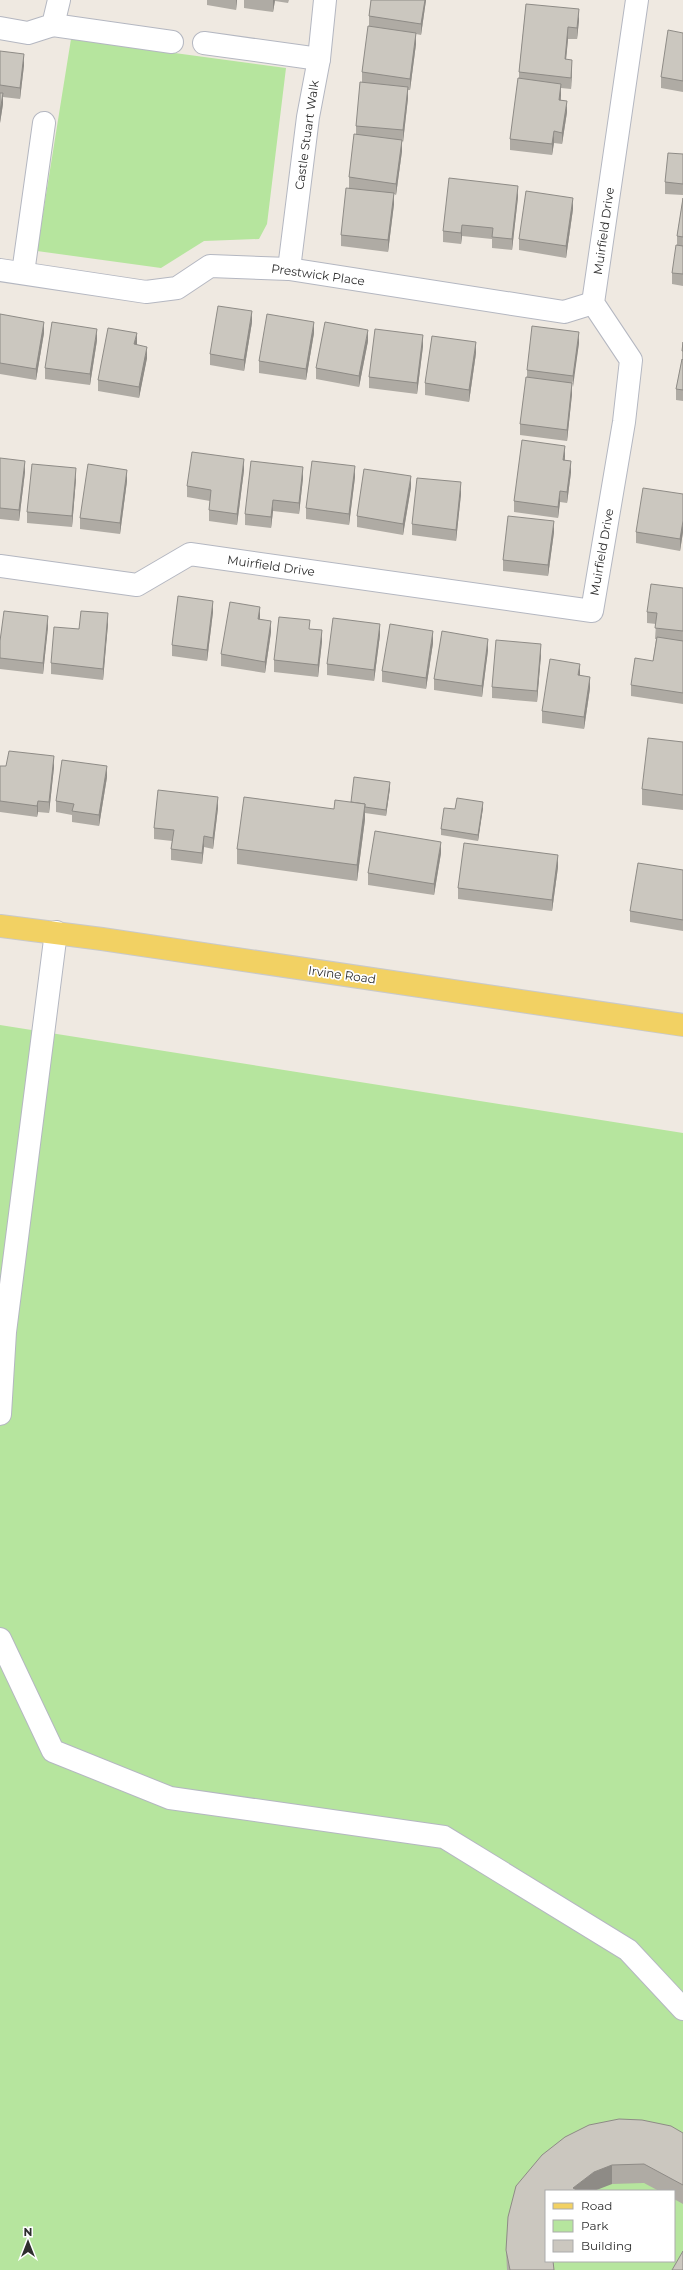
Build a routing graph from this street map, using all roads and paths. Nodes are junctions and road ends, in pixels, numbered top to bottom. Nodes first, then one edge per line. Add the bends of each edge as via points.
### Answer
1 (58, 0) edge
2 (326, 0) edge
3 (637, 0) edge
4 (53, 25) junction
5 (0, 28) edge
6 (172, 42) dead end
7 (204, 44) dead end
8 (319, 59) junction
9 (44, 123) dead end
10 (289, 269) junction
11 (0, 270) edge
12 (23, 273) junction
13 (594, 302) junction
14 (0, 566) edge
15 (0, 926) edge
16 (56, 932) junction
17 (683, 1025) edge
18 (0, 1414) edge
19 (0, 1639) edge
20 (683, 2009) edge

1 - 4 street
2 - 8 street, Castle Stuart Walk
3 - 13 street, Muirfield Drive
4 - 5 street via 28,33
4 - 6 street
7 - 8 street
8 - 10 street, Castle Stuart Walk via 308,117
9 - 12 street
10 - 12 street, Prestwick Place via 210,266 177,288 146,292
10 - 13 street, Prestwick Place via 564,312
11 - 12 street, Prestwick Place
13 - 14 street, Muirfield Drive via 631,360 624,422 592,611 190,554 137,585
15 - 16 main road, Irvine Road
16 - 17 main road, Irvine Road
16 - 18 street via 5,1332
19 - 20 street via 53,1752 170,1798 444,1837 628,1950

